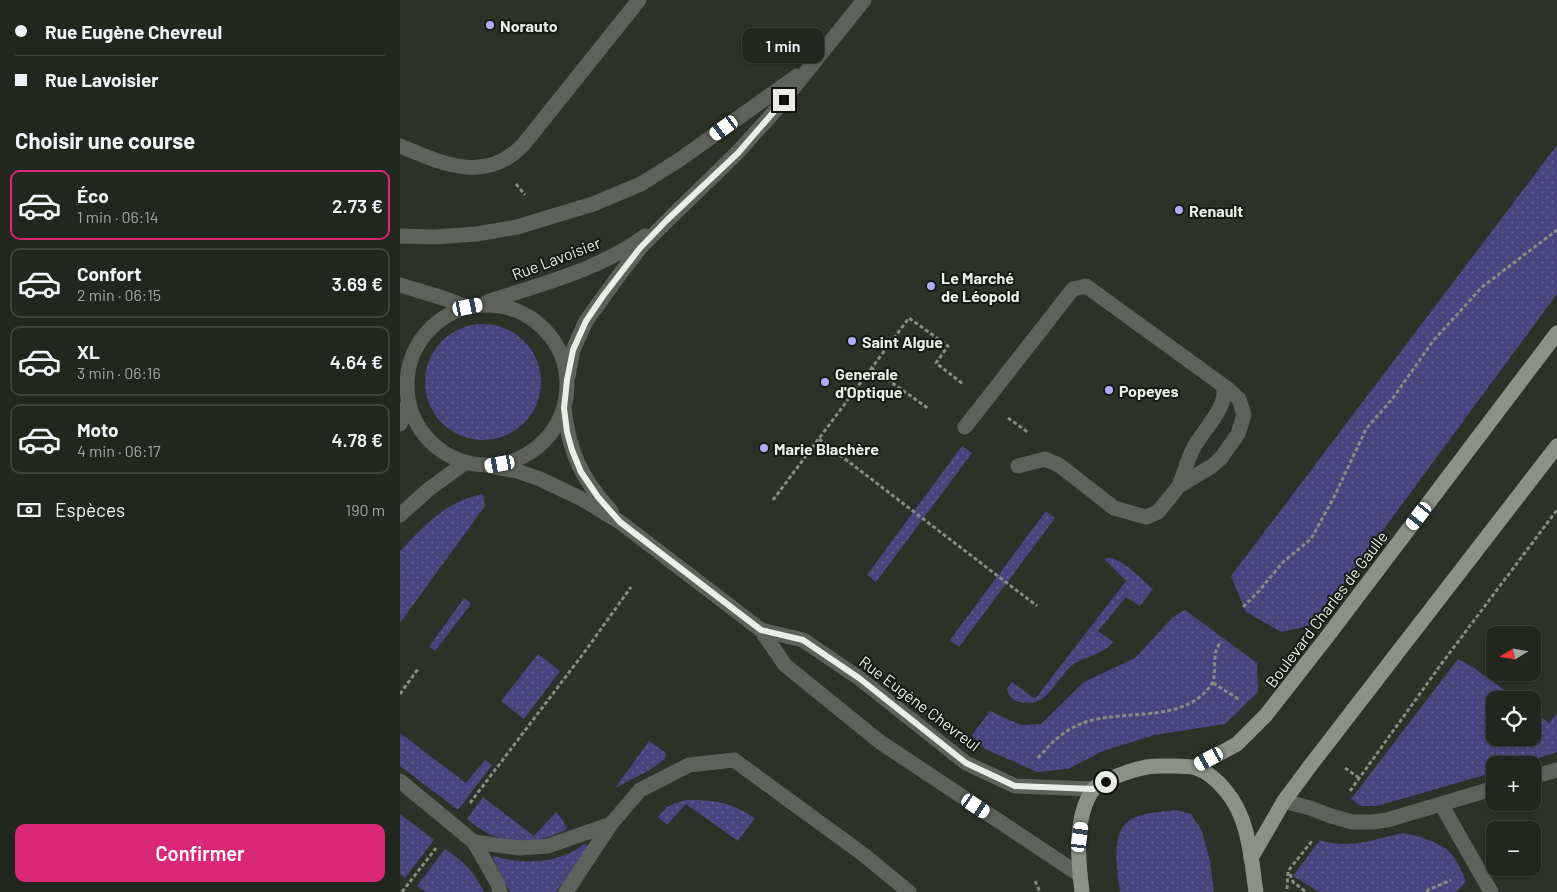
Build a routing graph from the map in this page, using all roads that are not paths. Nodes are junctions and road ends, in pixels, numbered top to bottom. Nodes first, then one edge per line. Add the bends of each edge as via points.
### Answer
1 (639, 0) edge
2 (864, 0) edge
3 (812, 65) junction
4 (400, 146) edge
5 (667, 220) junction
6 (400, 236) edge
7 (400, 285) edge
8 (474, 306) junction
9 (1557, 333) edge
10 (400, 373) edge
11 (567, 380) junction
12 (1223, 386) junction
13 (407, 397) junction
14 (564, 408) junction
15 (400, 424) edge
16 (965, 427) dead end
17 (1557, 446) edge
18 (466, 463) junction
19 (489, 466) junction
20 (1018, 466) dead end
21 (1179, 486) junction
22 (400, 516) edge
23 (620, 522) junction
24 (761, 630) junction
25 (1195, 767) junction
26 (1557, 770) edge
27 (1541, 774) edge
28 (400, 781) edge
29 (1093, 789) junction
30 (1486, 791) edge
31 (1284, 801) junction
32 (1441, 804) junction
33 (611, 824) junction
34 (474, 842) junction
35 (1252, 858) junction
36 (1080, 876) junction
37 (500, 892) edge
38 (566, 892) edge
39 (909, 892) edge
40 (1082, 892) edge
41 (1256, 892) edge
42 (1491, 892) edge

1 - 4 street via 523,145 507,160 477,167 457,166
2 - 3 street, Rue Lavoisier
3 - 5 street, Rue Lavoisier via 738,153
3 - 6 street via 641,184 592,204 517,227 477,234
5 - 8 street, Rue Lavoisier via 636,243 580,271
5 - 11 street, Rue Lavoisier via 640,248 586,321 573,350
7 - 8 street
8 - 11 street via 504,306 526,315 545,330 560,353
8 - 13 street via 457,310 436,322 420,340 409,364
9 - 25 main road, Boulevard Charles de Gaulle via 1266,715 1237,744
10 - 13 street
11 - 14 street
12 - 16 street via 1086,286 1073,289
12 - 21 street via 1223,400 1193,448
12 - 21 street via 1238,399 1244,415 1238,434 1212,466
13 - 15 street
13 - 18 street via 412,417 427,439 444,454
14 - 19 street via 552,433 532,452 511,462
14 - 23 street, Rue Eugène Chevreul via 569,441 581,472
17 - 31 main road
18 - 19 street
18 - 22 street
19 - 23 street, Rue Eugène Chevreul via 540,480 582,499
20 - 21 street via 1045,459 1114,508 1146,517 1158,512
23 - 24 street, Rue Eugène Chevreul
24 - 29 street, Rue Eugène Chevreul via 803,640 859,678 966,763 1015,786
24 - 36 street, Rue Eugène Chevreul via 785,665 880,742
25 - 29 main road via 1148,766 1120,774
25 - 35 main road via 1227,791 1242,819
26 - 27 street
28 - 34 street
29 - 36 main road via 1083,808
30 - 32 street
31 - 32 street via 1352,822 1387,820
31 - 35 main road
32 - 42 street
33 - 34 street via 548,846 520,848
33 - 38 street
33 - 39 street via 640,790 689,765 734,760
34 - 37 street
35 - 41 main road
36 - 40 main road

